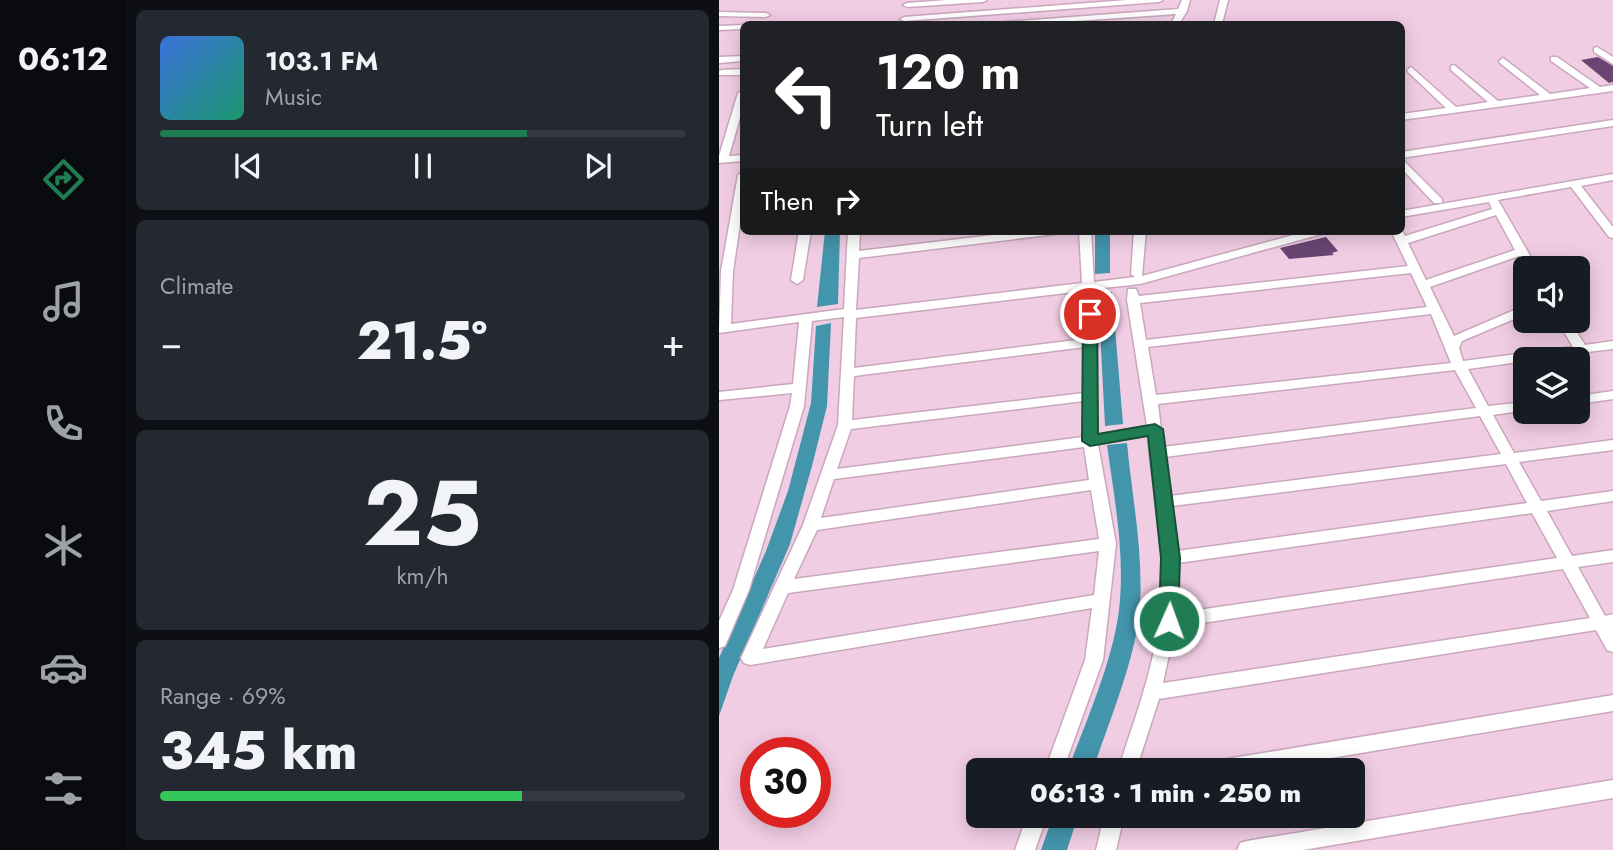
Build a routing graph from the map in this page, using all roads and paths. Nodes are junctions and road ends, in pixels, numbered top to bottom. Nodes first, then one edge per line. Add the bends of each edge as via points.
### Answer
1 (983, 0) edge
2 (1159, 0) edge
3 (1186, 0) edge
4 (1224, 0) edge
5 (908, 3) edge
6 (1183, 11) junction
7 (719, 15) edge
8 (766, 15) dead end
9 (904, 21) edge
10 (916, 21) edge
11 (1046, 21) edge
12 (1177, 21) edge
13 (1219, 21) edge
14 (740, 27) edge
15 (719, 28) edge
16 (1597, 50) dead end
17 (740, 59) edge
18 (1554, 59) dead end
19 (719, 60) edge
20 (1502, 61) dead end
21 (1613, 61) edge
22 (1454, 68) dead end
23 (1411, 70) dead end
24 (740, 72) edge
25 (723, 73) dead end
26 (1613, 88) edge
27 (1597, 90) junction
28 (1549, 97) junction
29 (740, 102) edge
30 (1496, 104) junction
31 (1454, 110) junction
32 (1405, 114) edge
33 (1613, 123) edge
34 (1405, 154) edge
35 (740, 158) edge
36 (721, 159) edge
37 (1405, 165) edge
38 (1613, 172) edge
39 (1613, 177) edge
40 (1573, 183) junction
41 (740, 193) edge
42 (1492, 197) junction
43 (1438, 201) junction
44 (1405, 207) edge
45 (1499, 210) junction
46 (1405, 213) edge
47 (804, 235) edge
48 (854, 235) edge
49 (1022, 235) edge
50 (1085, 235) edge
51 (1139, 235) edge
52 (1283, 235) edge
53 (1306, 235) edge
54 (1405, 235) edge
55 (1613, 235) edge
56 (1400, 236) edge
57 (1522, 251) junction
58 (852, 255) junction
59 (1525, 256) edge
60 (1416, 270) junction
61 (1133, 278) junction
62 (797, 280) dead end
63 (1088, 283) junction
64 (1423, 285) junction
65 (1133, 300) junction
66 (1435, 310) junction
67 (850, 312) junction
68 (1513, 314) edge
69 (810, 318) junction
70 (722, 328) edge
71 (1091, 342) junction
72 (1141, 344) junction
73 (1613, 345) edge
74 (1453, 348) junction
75 (1590, 348) edge
76 (1513, 358) edge
77 (1459, 366) junction
78 (848, 373) junction
79 (798, 388) junction
80 (719, 396) edge
81 (1091, 396) junction
82 (1613, 396) edge
83 (1590, 399) edge
84 (1151, 400) junction
85 (1513, 408) edge
86 (845, 425) junction
87 (1155, 429) junction
88 (1090, 441) junction
89 (1613, 445) edge
90 (1156, 453) junction
91 (1510, 458) junction
92 (827, 475) junction
93 (1098, 484) junction
94 (1613, 496) edge
95 (1163, 502) junction
96 (1536, 506) junction
97 (811, 525) junction
98 (1108, 544) junction
99 (1613, 556) edge
100 (1171, 558) junction
101 (1567, 563) junction
102 (784, 587) junction
103 (1101, 600) junction
104 (1169, 621) junction
105 (1607, 622) edge
106 (719, 641) edge
107 (1613, 645) edge
108 (1153, 692) junction
109 (1613, 703) edge
110 (1058, 758) edge
111 (1131, 758) edge
112 (1281, 758) edge
113 (1613, 789) edge
114 (1033, 828) edge
115 (1112, 828) edge
116 (1025, 850) edge
117 (1106, 850) edge
118 (1247, 850) edge

1 - 5 street
2 - 10 street
3 - 6 street
4 - 13 street
5 - 9 street
6 - 11 street
6 - 12 street
7 - 8 street
14 - 15 street
16 - 21 street
17 - 19 street
18 - 27 street
20 - 28 street
22 - 30 street
23 - 31 street
24 - 25 street
26 - 27 street
27 - 28 street
28 - 30 street
29 - 36 street
30 - 31 street
31 - 32 street
33 - 34 street
35 - 36 street
37 - 43 street
38 - 43 street
39 - 40 street
40 - 42 street
40 - 55 street
41 - 70 street
42 - 45 street
42 - 46 street
43 - 44 street
45 - 54 street
45 - 57 street
47 - 62 street
48 - 58 street
49 - 58 street
50 - 63 street
51 - 61 street
52 - 61 street
53 - 61 street via 1198,267
56 - 60 street
57 - 59 street
57 - 64 street
58 - 67 street
60 - 64 street
60 - 65 street
61 - 63 street
61 - 65 street
63 - 67 street
63 - 71 street
64 - 66 street
65 - 72 street
66 - 72 street
66 - 74 street
67 - 69 street
67 - 78 street
68 - 74 street via 1471,330 1456,339
69 - 70 street
69 - 79 street
71 - 78 street
71 - 81 street
72 - 84 street
73 - 75 street
74 - 77 street
76 - 77 street
77 - 84 street
77 - 91 street
78 - 86 street
79 - 80 street
79 - 106 street via 770,501
81 - 86 street
81 - 88 street
82 - 83 street
84 - 87 street
85 - 90 street
86 - 92 street
87 - 88 street
87 - 90 street
88 - 92 street
88 - 93 street
89 - 91 street
90 - 95 street
91 - 95 street
91 - 96 street
92 - 97 street
93 - 97 street
93 - 98 street
94 - 96 street
95 - 100 street
96 - 100 street
96 - 101 street
97 - 102 street
98 - 102 street
98 - 103 street
99 - 101 street
100 - 104 street
101 - 104 street
101 - 105 street
102 - 103 street via 750,658
103 - 110 street via 1094,660
104 - 108 street
105 - 107 street
105 - 108 street
108 - 111 street
109 - 112 street
113 - 118 street
114 - 116 street
115 - 117 street

